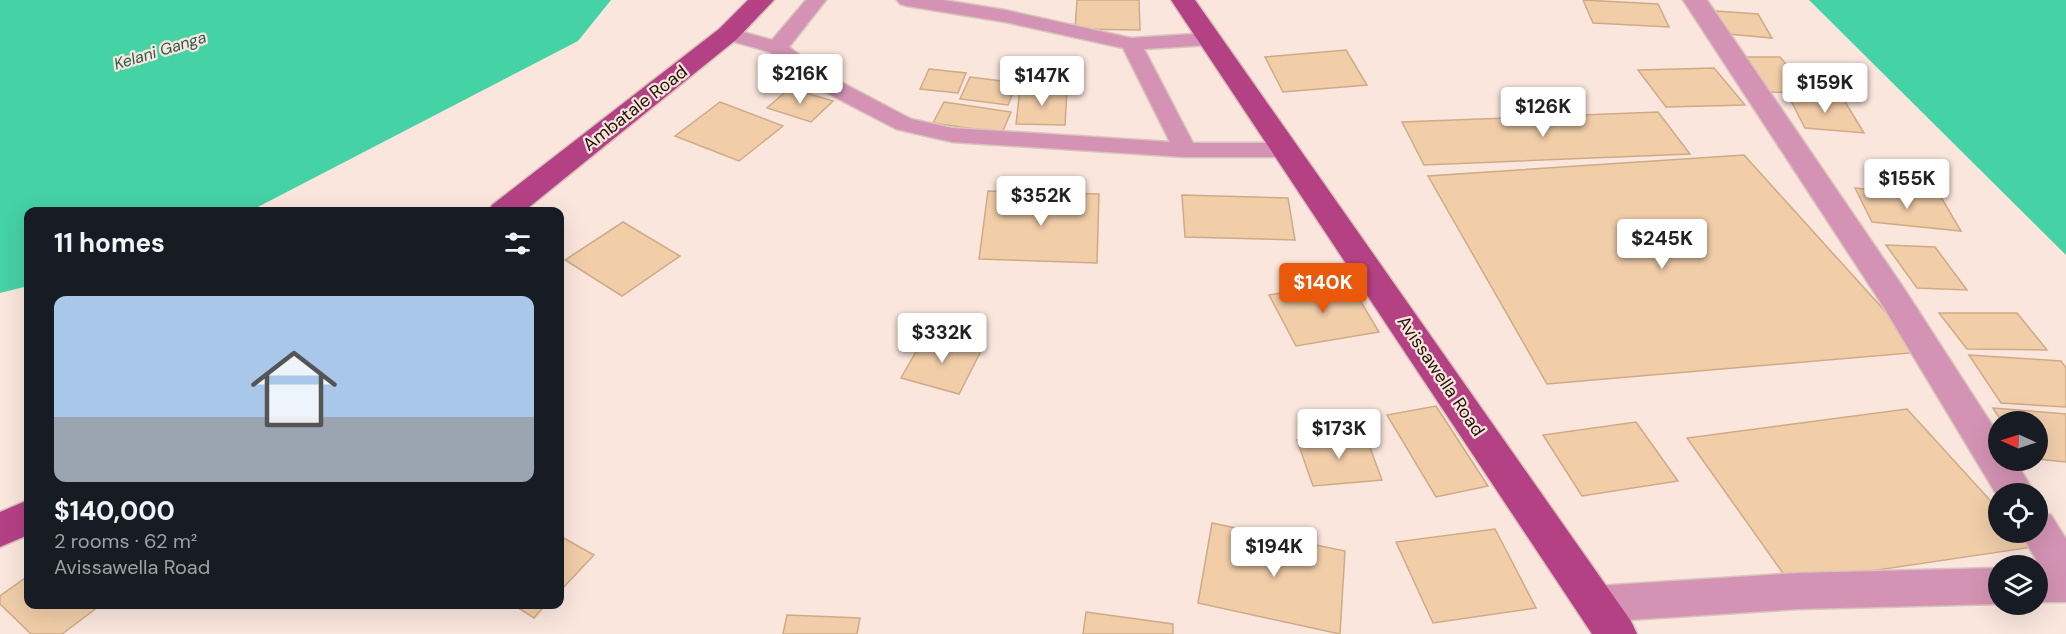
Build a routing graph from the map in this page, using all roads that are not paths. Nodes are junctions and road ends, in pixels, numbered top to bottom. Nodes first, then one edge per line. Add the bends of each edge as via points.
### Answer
1 (762, 0) edge
2 (816, 0) edge
3 (907, 0) edge
4 (1183, 0) edge
5 (1695, 0) edge
6 (728, 34) junction
7 (1209, 39) junction
8 (1131, 44) junction
9 (777, 48) junction
10 (1185, 150) junction
11 (1286, 150) junction
12 (509, 207) edge
13 (2009, 483) edge
14 (24, 518) edge
15 (0, 531) edge
16 (2047, 543) edge
17 (2066, 573) edge
18 (2048, 584) edge
19 (2066, 584) edge
20 (1988, 585) edge
21 (1607, 619) edge

1 - 6 main road, Ambatale Road
2 - 9 lane
3 - 8 lane via 1005,16
4 - 7 main road, Avissawella Road
5 - 13 street via 1894,298
6 - 9 lane
6 - 12 main road, Ambatale Road
7 - 8 lane
7 - 11 main road, Avissawella Road
8 - 10 lane
9 - 10 lane via 814,77 904,124 952,135
10 - 11 lane
11 - 21 main road, Avissawella Road
14 - 15 main road
16 - 17 street
18 - 19 street
20 - 21 street via 1798,591

